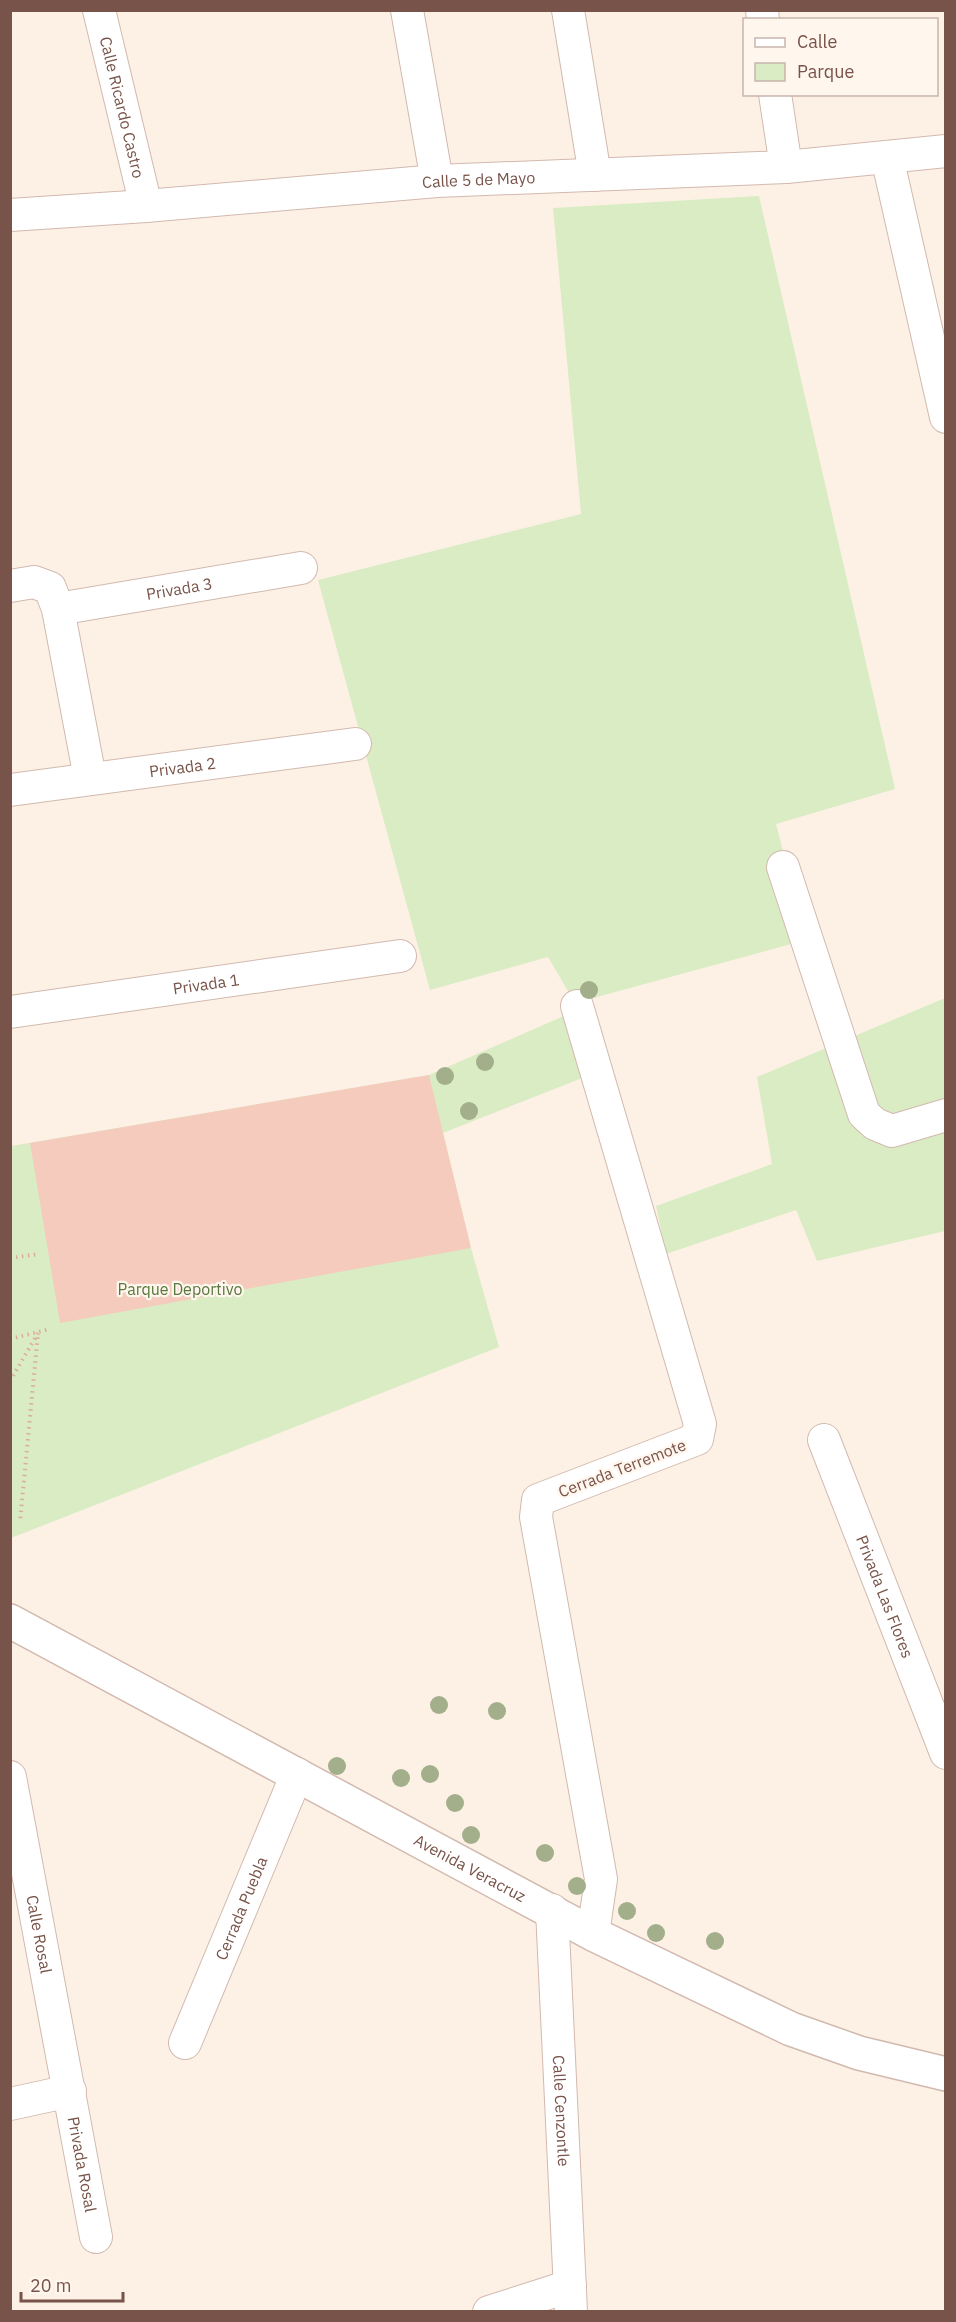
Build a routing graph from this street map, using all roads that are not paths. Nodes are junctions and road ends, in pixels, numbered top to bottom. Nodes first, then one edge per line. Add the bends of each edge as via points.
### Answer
1 (99, 10) edge
2 (407, 10) edge
3 (568, 10) edge
4 (775, 96) edge
5 (945, 151) edge
6 (887, 157) junction
7 (786, 167) junction
8 (595, 175) junction
9 (437, 181) junction
10 (146, 206) junction
11 (10, 215) edge
12 (945, 417) edge
13 (301, 568) dead end
14 (10, 586) edge
15 (58, 609) junction
16 (355, 744) dead end
17 (90, 778) junction
18 (10, 790) edge
19 (783, 867) dead end
20 (400, 956) dead end
21 (577, 1006) dead end
22 (10, 1012) edge
23 (945, 1115) edge
24 (824, 1440) dead end
25 (10, 1621) edge
26 (945, 1753) edge
27 (297, 1774) junction
28 (10, 1777) edge
29 (20, 1872) edge
30 (552, 1911) junction
31 (593, 1934) junction
32 (185, 2043) dead end
33 (945, 2074) edge
34 (70, 2091) junction
35 (10, 2104) edge
36 (96, 2237) dead end
37 (571, 2299) edge
38 (489, 2312) edge

1 - 10 street, Calle Ricardo Castro
2 - 9 street
3 - 8 street
4 - 7 street
5 - 6 street, Calle 5 de Mayo
6 - 7 street, Calle 5 de Mayo
6 - 12 street
7 - 8 street, Calle 5 de Mayo
8 - 9 street, Calle 5 de Mayo
9 - 10 street, Calle 5 de Mayo
10 - 11 street, Calle 5 de Mayo
13 - 15 street, Privada 3
14 - 15 street via 34,582 50,588
15 - 17 street
16 - 17 street, Privada 2
17 - 18 street, Privada 2
19 - 23 street via 864,1114 892,1131
20 - 22 street, Privada 1
21 - 31 street, Cerrada Terremote via 700,1424 697,1438 538,1500 536,1517 601,1879
24 - 26 street, Privada Las Flores
25 - 27 street, Avenida Veracruz
27 - 30 street, Avenida Veracruz
27 - 32 street, Cerrada Puebla
28 - 29 street, Calle Rosal
29 - 34 street, Calle Rosal
30 - 31 street, Avenida Veracruz
30 - 37 street, Calle Cenzontle
31 - 33 street, Avenida Veracruz via 791,2029 859,2053
34 - 35 street
34 - 36 street, Privada Rosal
37 - 38 street

